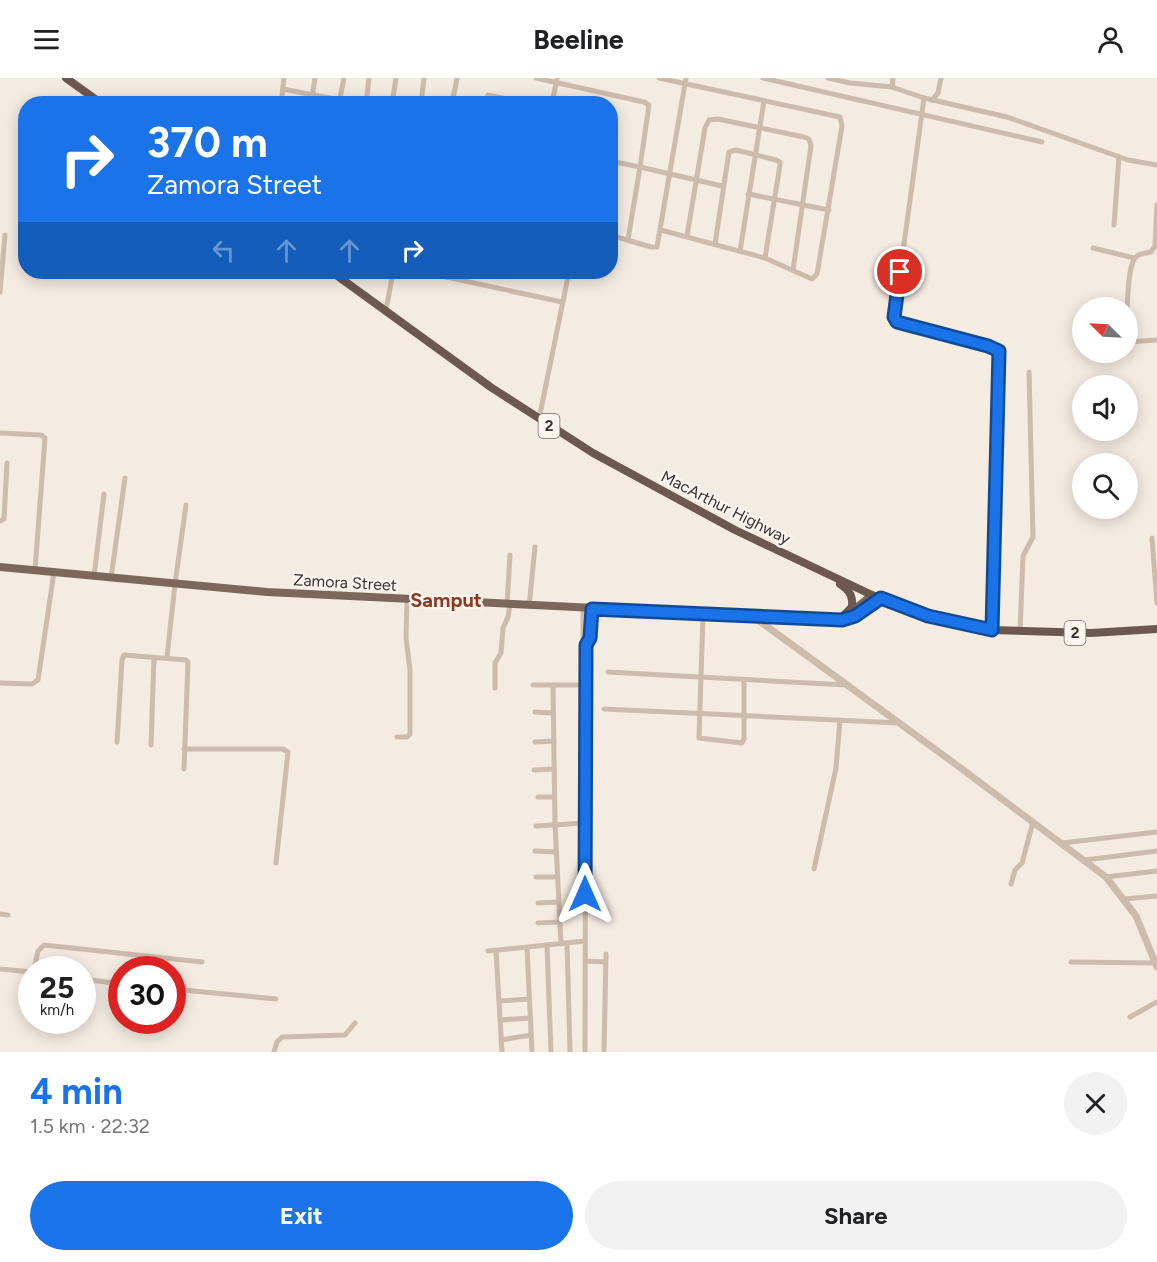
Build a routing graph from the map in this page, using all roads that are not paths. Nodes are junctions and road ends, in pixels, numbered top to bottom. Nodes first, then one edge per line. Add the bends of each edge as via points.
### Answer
1 (66, 78) edge
2 (284, 78) edge
3 (315, 78) edge
4 (344, 78) edge
5 (369, 78) edge
6 (396, 78) edge
7 (424, 78) edge
8 (457, 78) edge
9 (536, 78) edge
10 (659, 78) edge
11 (763, 78) edge
12 (828, 78) edge
13 (893, 78) edge
14 (941, 78) edge
15 (557, 80) edge
16 (686, 81) edge
17 (892, 87) junction
18 (283, 88) junction
19 (312, 94) junction
20 (91, 96) edge
21 (282, 96) edge
22 (319, 96) edge
23 (340, 96) edge
24 (367, 96) edge
25 (393, 96) edge
26 (422, 96) edge
27 (454, 96) edge
28 (554, 96) edge
29 (924, 98) junction
30 (932, 100) junction
31 (764, 101) junction
32 (922, 114) junction
33 (758, 128) junction
34 (1042, 142) dead end
35 (755, 154) junction
36 (1119, 157) junction
37 (618, 163) edge
38 (1157, 165) edge
39 (640, 167) junction
40 (670, 175) junction
41 (697, 182) junction
42 (722, 186) junction
43 (748, 194) junction
44 (775, 198) junction
45 (802, 203) junction
46 (1157, 206) edge
47 (828, 210) junction
48 (1114, 225) dead end
49 (661, 230) junction
50 (5, 235) dead end
51 (687, 236) junction
52 (618, 237) edge
53 (628, 240) junction
54 (715, 244) junction
55 (1093, 248) dead end
56 (740, 251) junction
57 (765, 258) junction
58 (1134, 258) junction
59 (793, 270) junction
60 (342, 279) edge
61 (392, 279) edge
62 (471, 279) edge
63 (567, 279) edge
64 (0, 292) edge
65 (1128, 297) edge
66 (562, 302) junction
67 (386, 310) junction
68 (1157, 340) edge
69 (1138, 341) edge
70 (1029, 372) dead end
71 (539, 419) junction
72 (0, 433) edge
73 (7, 463) dead end
74 (125, 478) dead end
75 (104, 494) dead end
76 (186, 505) dead end
77 (0, 521) edge
78 (181, 538) junction
79 (1152, 538) dead end
80 (190, 539) dead end
81 (535, 547) dead end
82 (510, 555) dead end
83 (0, 567) edge
84 (35, 570) junction
85 (54, 572) junction
86 (828, 574) junction
87 (94, 576) junction
88 (111, 578) junction
89 (175, 584) junction
90 (877, 597) junction
91 (406, 600) junction
92 (1157, 603) edge
93 (509, 605) junction
94 (529, 606) junction
95 (588, 609) junction
96 (703, 615) junction
97 (754, 616) junction
98 (841, 618) junction
99 (583, 620) junction
100 (591, 620) junction
101 (1157, 629) edge
102 (992, 630) junction
103 (1020, 632) junction
104 (586, 645) junction
105 (154, 657) junction
106 (167, 657) junction
107 (608, 672) dead end
108 (700, 678) junction
109 (744, 680) junction
110 (0, 682) edge
111 (533, 684) dead end
112 (553, 685) junction
113 (586, 685) junction
114 (846, 685) junction
115 (495, 688) dead end
116 (604, 709) dead end
117 (535, 712) dead end
118 (553, 713) junction
119 (699, 713) junction
120 (744, 715) junction
121 (840, 720) junction
122 (898, 723) junction
123 (397, 737) dead end
124 (554, 741) junction
125 (117, 742) dead end
126 (535, 742) dead end
127 (151, 745) dead end
128 (184, 749) junction
129 (184, 769) dead end
130 (534, 770) dead end
131 (554, 770) junction
132 (538, 797) dead end
133 (554, 797) junction
134 (1033, 822) junction
135 (585, 823) junction
136 (555, 824) junction
137 (536, 826) dead end
138 (1157, 832) edge
139 (1062, 843) junction
140 (536, 851) dead end
141 (1157, 851) edge
142 (556, 852) junction
143 (1085, 860) junction
144 (276, 863) dead end
145 (814, 869) dead end
146 (1157, 871) edge
147 (536, 877) dead end
148 (556, 877) junction
149 (1106, 877) junction
150 (1011, 884) dead end
151 (1157, 896) edge
152 (1124, 899) junction
153 (558, 902) junction
154 (538, 903) dead end
155 (0, 914) edge
156 (8, 915) dead end
157 (559, 922) junction
158 (538, 923) dead end
159 (585, 941) junction
160 (564, 944) junction
161 (547, 946) junction
162 (527, 948) junction
163 (488, 951) dead end
164 (496, 951) junction
165 (606, 954) dead end
166 (37, 956) edge
167 (586, 961) junction
168 (202, 962) dead end
169 (605, 962) junction
170 (1071, 962) dead end
171 (1156, 965) edge
172 (0, 969) edge
173 (18, 970) edge
174 (186, 990) edge
175 (276, 999) dead end
176 (529, 999) junction
177 (500, 1001) junction
178 (1157, 1002) edge
179 (1130, 1017) dead end
180 (530, 1018) junction
181 (501, 1020) junction
182 (355, 1023) dead end
183 (531, 1035) junction
184 (501, 1040) junction
185 (274, 1052) edge
186 (502, 1052) edge
187 (532, 1052) edge
188 (551, 1052) edge
189 (570, 1052) edge
190 (585, 1052) edge
191 (604, 1052) edge

1 - 20 highway
2 - 18 street
3 - 19 street
4 - 23 street
5 - 24 street
6 - 25 street
7 - 26 street
8 - 27 street
9 - 15 street
10 - 16 street
11 - 32 street
12 - 17 street
13 - 17 street
14 - 30 street
15 - 28 street
15 - 39 street via 649,105
16 - 31 street
16 - 40 street
17 - 29 street
18 - 19 street
18 - 21 street
19 - 22 street
29 - 30 street
29 - 32 street
30 - 36 street via 1007,117
31 - 33 street
31 - 47 street via 840,117 842,126
32 - 34 street
32 - 102 street via 894,317 903,324 999,351
33 - 35 street
33 - 41 street via 709,120
33 - 45 street via 804,137 811,142
35 - 42 street via 729,152
35 - 43 street
35 - 44 street via 780,162
36 - 38 street
36 - 48 street
37 - 39 street
39 - 40 street
39 - 53 street
40 - 41 street
40 - 49 street
41 - 42 street
41 - 51 street
42 - 54 street
43 - 44 street
43 - 56 street
44 - 45 street
44 - 57 street
45 - 47 street
45 - 59 street
46 - 58 street via 1154,250
47 - 59 street via 817,274 812,279
49 - 51 street
49 - 53 street via 656,247
50 - 64 street
51 - 54 street
52 - 53 street
54 - 56 street
55 - 58 street
56 - 57 street
57 - 59 street
58 - 65 street
60 - 67 highway, MacArthur Highway / 2
61 - 67 street
62 - 66 street
63 - 66 street
66 - 71 street
67 - 71 highway, MacArthur Highway / 2
68 - 69 street
70 - 103 street via 1033,537 1023,556
71 - 86 highway, MacArthur Highway / 2 via 655,488
72 - 84 street via 45,438
73 - 77 street via 4,519
74 - 88 street
75 - 87 street
76 - 78 street
78 - 80 street
78 - 89 street
79 - 92 street
81 - 94 street
82 - 93 street
83 - 84 main road, Zamora Street
84 - 85 main road, Zamora Street
85 - 87 main road, Zamora Street
85 - 110 street via 38,680 32,684
86 - 90 highway, MacArthur Highway / 2
86 - 98 highway via 852,596 852,607
87 - 88 main road, Zamora Street
88 - 89 main road, Zamora Street
89 - 91 main road, Zamora Street
89 - 106 street
90 - 98 main road via 861,613
90 - 102 highway, MacArthur Highway / 2 via 928,616
91 - 93 main road, Zamora Street
91 - 123 street via 410,734
93 - 94 main road, Zamora Street
93 - 115 street via 501,653 495,663
94 - 95 main road, Zamora Street
95 - 96 main road, Zamora Street
95 - 99 street
95 - 100 street
96 - 97 main road, Zamora Street
96 - 108 street
97 - 98 main road, Zamora Street
97 - 114 street
99 - 100 street
99 - 104 street
100 - 104 street
101 - 103 highway, MacArthur Highway / 2
102 - 103 highway, MacArthur Highway / 2
104 - 113 street
105 - 106 street
105 - 125 street via 122,657
105 - 127 street
106 - 128 street via 188,662
107 - 108 street
108 - 109 street
108 - 119 street
109 - 114 street
109 - 120 street
111 - 112 street
112 - 113 street
112 - 118 street
113 - 135 street
114 - 122 street
116 - 119 street
117 - 118 street
118 - 124 street
119 - 120 street
119 - 120 street via 699,738 741,743
120 - 121 street
121 - 122 street
121 - 145 street via 836,768
122 - 134 street
124 - 126 street
124 - 131 street
128 - 129 street
128 - 144 street via 288,752
130 - 131 street
131 - 133 street
132 - 133 street
133 - 136 street
134 - 139 street
134 - 150 street via 1022,864 1015,870
135 - 136 street
135 - 159 street
136 - 137 street
136 - 142 street
138 - 139 street
139 - 143 street
140 - 142 street
141 - 143 street
142 - 148 street
143 - 149 street
146 - 149 street
147 - 148 street
148 - 153 street
149 - 152 street
151 - 152 street
152 - 171 street via 1136,916
153 - 154 street
153 - 157 street
155 - 156 street
157 - 158 street
157 - 160 street
159 - 160 street
159 - 167 street
160 - 161 street
160 - 189 street
161 - 162 street
161 - 188 street
162 - 164 street
162 - 176 street
163 - 164 street
164 - 177 street
165 - 169 street
166 - 168 street via 44,945
167 - 169 street
167 - 190 street
169 - 191 street
170 - 171 street
172 - 173 street
174 - 175 street
176 - 177 street
176 - 180 street
177 - 181 street
178 - 179 street
180 - 181 street
180 - 183 street
181 - 184 street
182 - 185 street via 345,1035 282,1037
183 - 184 street
183 - 187 street
184 - 186 street

